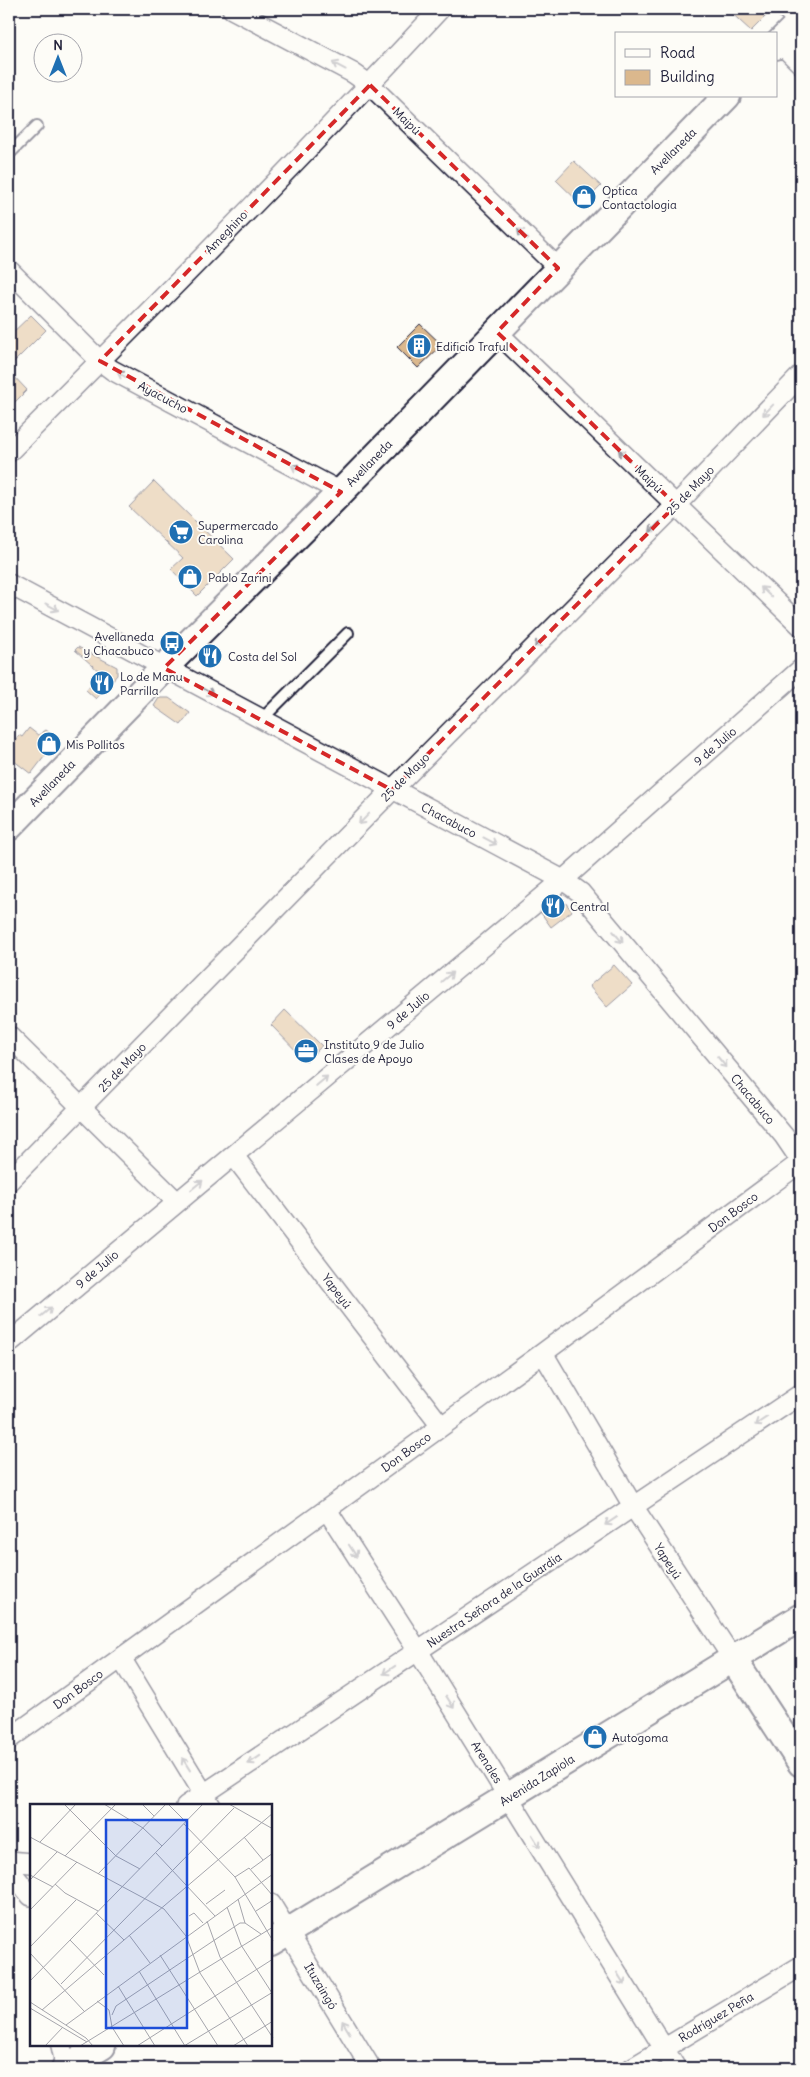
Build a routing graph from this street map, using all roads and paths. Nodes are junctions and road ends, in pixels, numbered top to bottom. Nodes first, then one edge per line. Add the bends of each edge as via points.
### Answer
1 (232, 9) edge
2 (440, 9) edge
3 (796, 17) edge
4 (778, 44) edge
5 (801, 64) edge
6 (370, 84) junction
7 (725, 98) edge
8 (37, 126) dead end
9 (9, 154) edge
10 (558, 268) junction
11 (9, 270) edge
12 (497, 332) junction
13 (100, 361) junction
14 (801, 375) edge
15 (9, 452) edge
16 (341, 492) junction
17 (676, 505) junction
18 (9, 584) edge
19 (801, 626) edge
20 (348, 633) dead end
21 (164, 668) junction
22 (801, 669) edge
23 (261, 720) junction
24 (392, 790) junction
25 (9, 827) edge
26 (563, 880) junction
27 (9, 1036) edge
28 (82, 1107) junction
29 (234, 1156) junction
30 (801, 1161) edge
31 (9, 1181) edge
32 (177, 1202) junction
33 (9, 1343) edge
34 (543, 1353) junction
35 (801, 1394) edge
36 (441, 1426) junction
37 (633, 1506) junction
38 (327, 1510) junction
39 (801, 1617) edge
40 (418, 1651) junction
41 (120, 1658) junction
42 (733, 1659) junction
43 (9, 1738) edge
44 (801, 1764) edge
45 (509, 1798) junction
46 (208, 1800) edge
47 (193, 1804) edge
48 (9, 1861) edge
49 (30, 1863) edge
50 (9, 1869) edge
51 (30, 1895) edge
52 (272, 1908) edge
53 (280, 1937) edge
54 (801, 1966) edge
55 (60, 2047) edge
56 (100, 2047) edge
57 (664, 2049) junction
58 (65, 2068) edge
59 (371, 2068) edge
60 (632, 2068) edge
61 (676, 2068) edge

6 -> 1 street, Maipú
2 - 6 street, Ameghino
3 - 4 street
4 - 5 street
10 -> 6 street, Maipú
6 - 13 street, Ameghino
7 - 10 street, Avellaneda
8 - 9 lane
10 - 12 street, Avellaneda
11 - 13 street, Ayacucho
12 - 16 street, Avellaneda
17 -> 12 street, Maipú
13 - 15 street, Ameghino
16 -> 13 street, Ayacucho
14 -> 17 street, 25 de Mayo
16 - 21 street, Avellaneda
19 -> 17 street, Maipú
17 -> 24 street, 25 de Mayo
18 -> 21 street, Chacabuco
20 - 23 lane
21 -> 23 street, Chacabuco
21 - 25 street, Avellaneda
22 - 26 street, 9 de Julio
23 - 24 street, Chacabuco
24 -> 26 street, Chacabuco
24 -> 28 street, 25 de Mayo
29 -> 26 street, 9 de Julio
26 -> 30 street, Chacabuco via 585,897 784,1136
27 - 28 street
28 - 31 street, 25 de Mayo
28 - 32 street
32 -> 29 street, 9 de Julio
29 - 36 street, Yapeyú
30 - 34 street, Don Bosco
33 -> 32 street, 9 de Julio
34 - 36 street, Don Bosco
34 - 37 street, Yapeyú
35 -> 37 street, Nuestra Señora de la Guardia
36 - 38 street, Don Bosco
37 -> 40 street, Nuestra Señora de la Guardia
37 - 42 street, Yapeyú
38 -> 40 street, Arenales
38 - 41 street, Don Bosco
39 - 42 street, Avenida Zapiola
40 -> 45 street, Arenales
40 -> 46 street, Nuestra Señora de la Guardia
41 - 43 street, Don Bosco
46 -> 41 street
42 - 44 street, Yapeyú
42 - 45 street, Avenida Zapiola
45 - 53 street, Avenida Zapiola
45 -> 57 street, Arenales
46 - 47 street, Nuestra Señora de la Guardia
48 - 49 street
50 - 51 street
52 - 53 street, Ituzaingó
59 -> 53 street, Ituzaingó
54 - 57 street, Rodríguez Peña
55 - 58 street
56 - 58 street
57 - 60 street, Rodríguez Peña
57 - 61 street, Arenales

